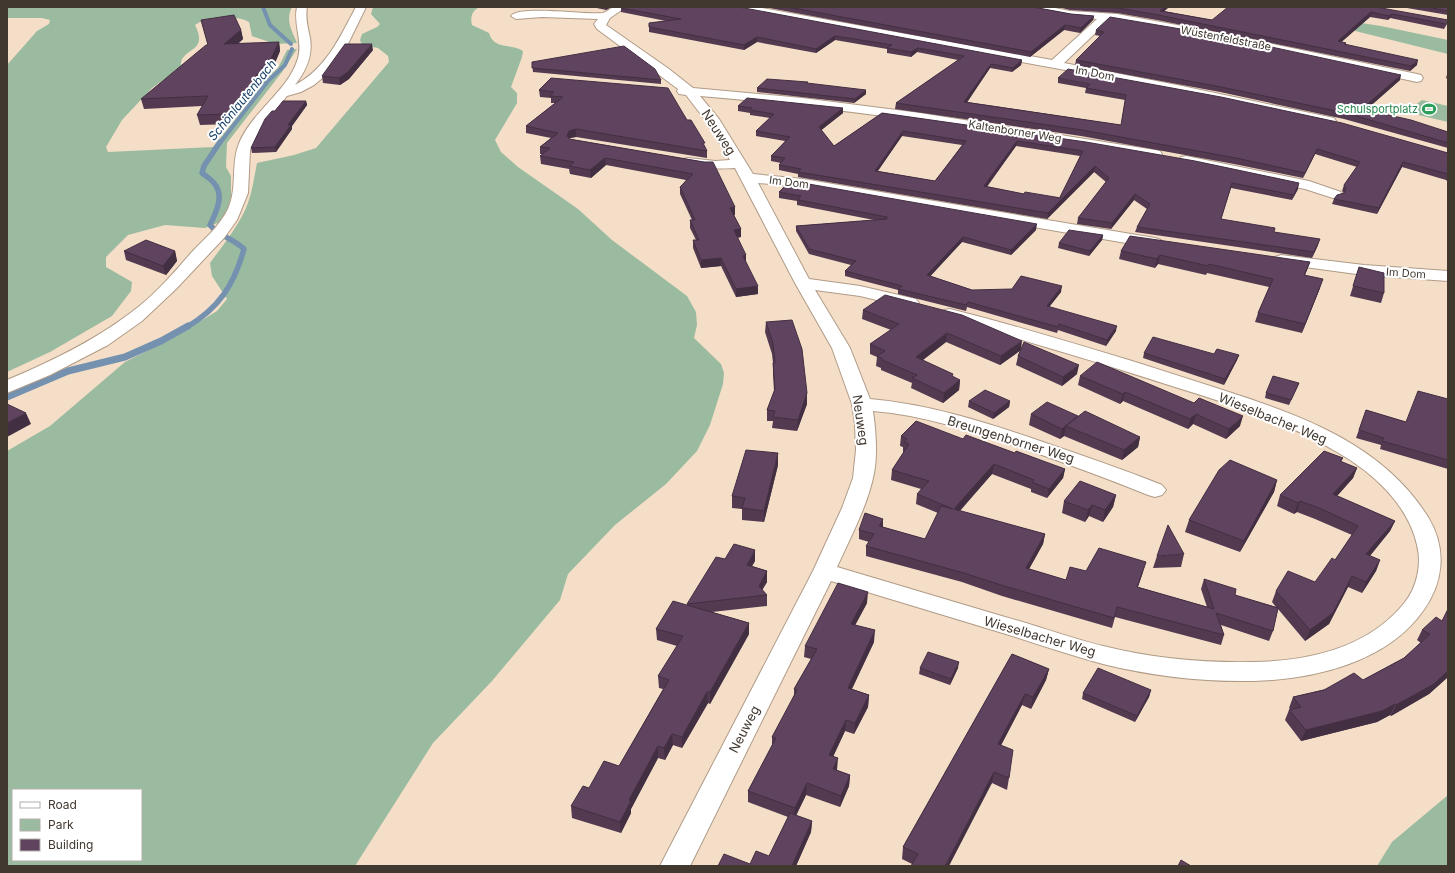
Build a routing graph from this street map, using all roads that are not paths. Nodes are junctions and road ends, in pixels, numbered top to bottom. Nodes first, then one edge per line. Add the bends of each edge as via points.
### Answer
1 (302, 7) edge
2 (739, 7) edge
3 (1033, 7) edge
4 (360, 9) edge
5 (613, 11) edge
6 (516, 16) dead end
7 (1107, 16) junction
8 (1054, 65) junction
9 (1417, 78) dead end
10 (666, 89) edge
11 (689, 91) junction
12 (282, 93) junction
13 (1344, 124) edge
14 (678, 160) edge
15 (744, 171) junction
16 (1336, 195) edge
17 (1167, 245) edge
18 (1266, 258) edge
19 (1448, 276) edge
20 (803, 283) junction
21 (7, 387) edge
22 (862, 404) junction
23 (1155, 490) dead end
24 (824, 571) junction
25 (675, 866) edge

1 - 12 street via 306,45 304,59
2 - 8 street, Im Dom
3 - 7 street, Wüstenfeldstraße via 1070,14
4 - 12 street via 343,43 328,65 305,86 293,92
5 - 6 street
5 - 11 street, Neuweg via 602,20 601,27
7 - 8 street
7 - 9 street, Wüstenfeldstraße via 1215,35
8 - 13 street, Im Dom via 1227,98
10 - 11 street, Kaltenborner Weg
11 - 15 street, Neuweg via 712,119
11 - 16 street, Kaltenborner Weg via 897,113 1036,134 1303,183
12 - 21 street via 260,118 248,138 240,164 241,190 232,217 179,277 150,306 101,340
14 - 15 street, Im Dom
15 - 17 street, Im Dom via 768,179
15 - 20 street, Neuweg
18 - 19 street, Im Dom via 1364,270
20 - 22 street, Neuweg via 841,348
20 - 24 street, Wieselbacher Weg via 860,291 1004,328 1218,395 1310,430 1366,461 1387,479 1419,519 1431,556 1428,580 1420,600 1386,635 1361,650 1330,662 1300,668 1235,672 1146,664 1104,655
22 - 23 street, Breungenborner Weg via 910,410 987,431 1079,460
22 - 24 street, Neuweg via 866,450 863,478 853,508
24 - 25 street, Neuweg

